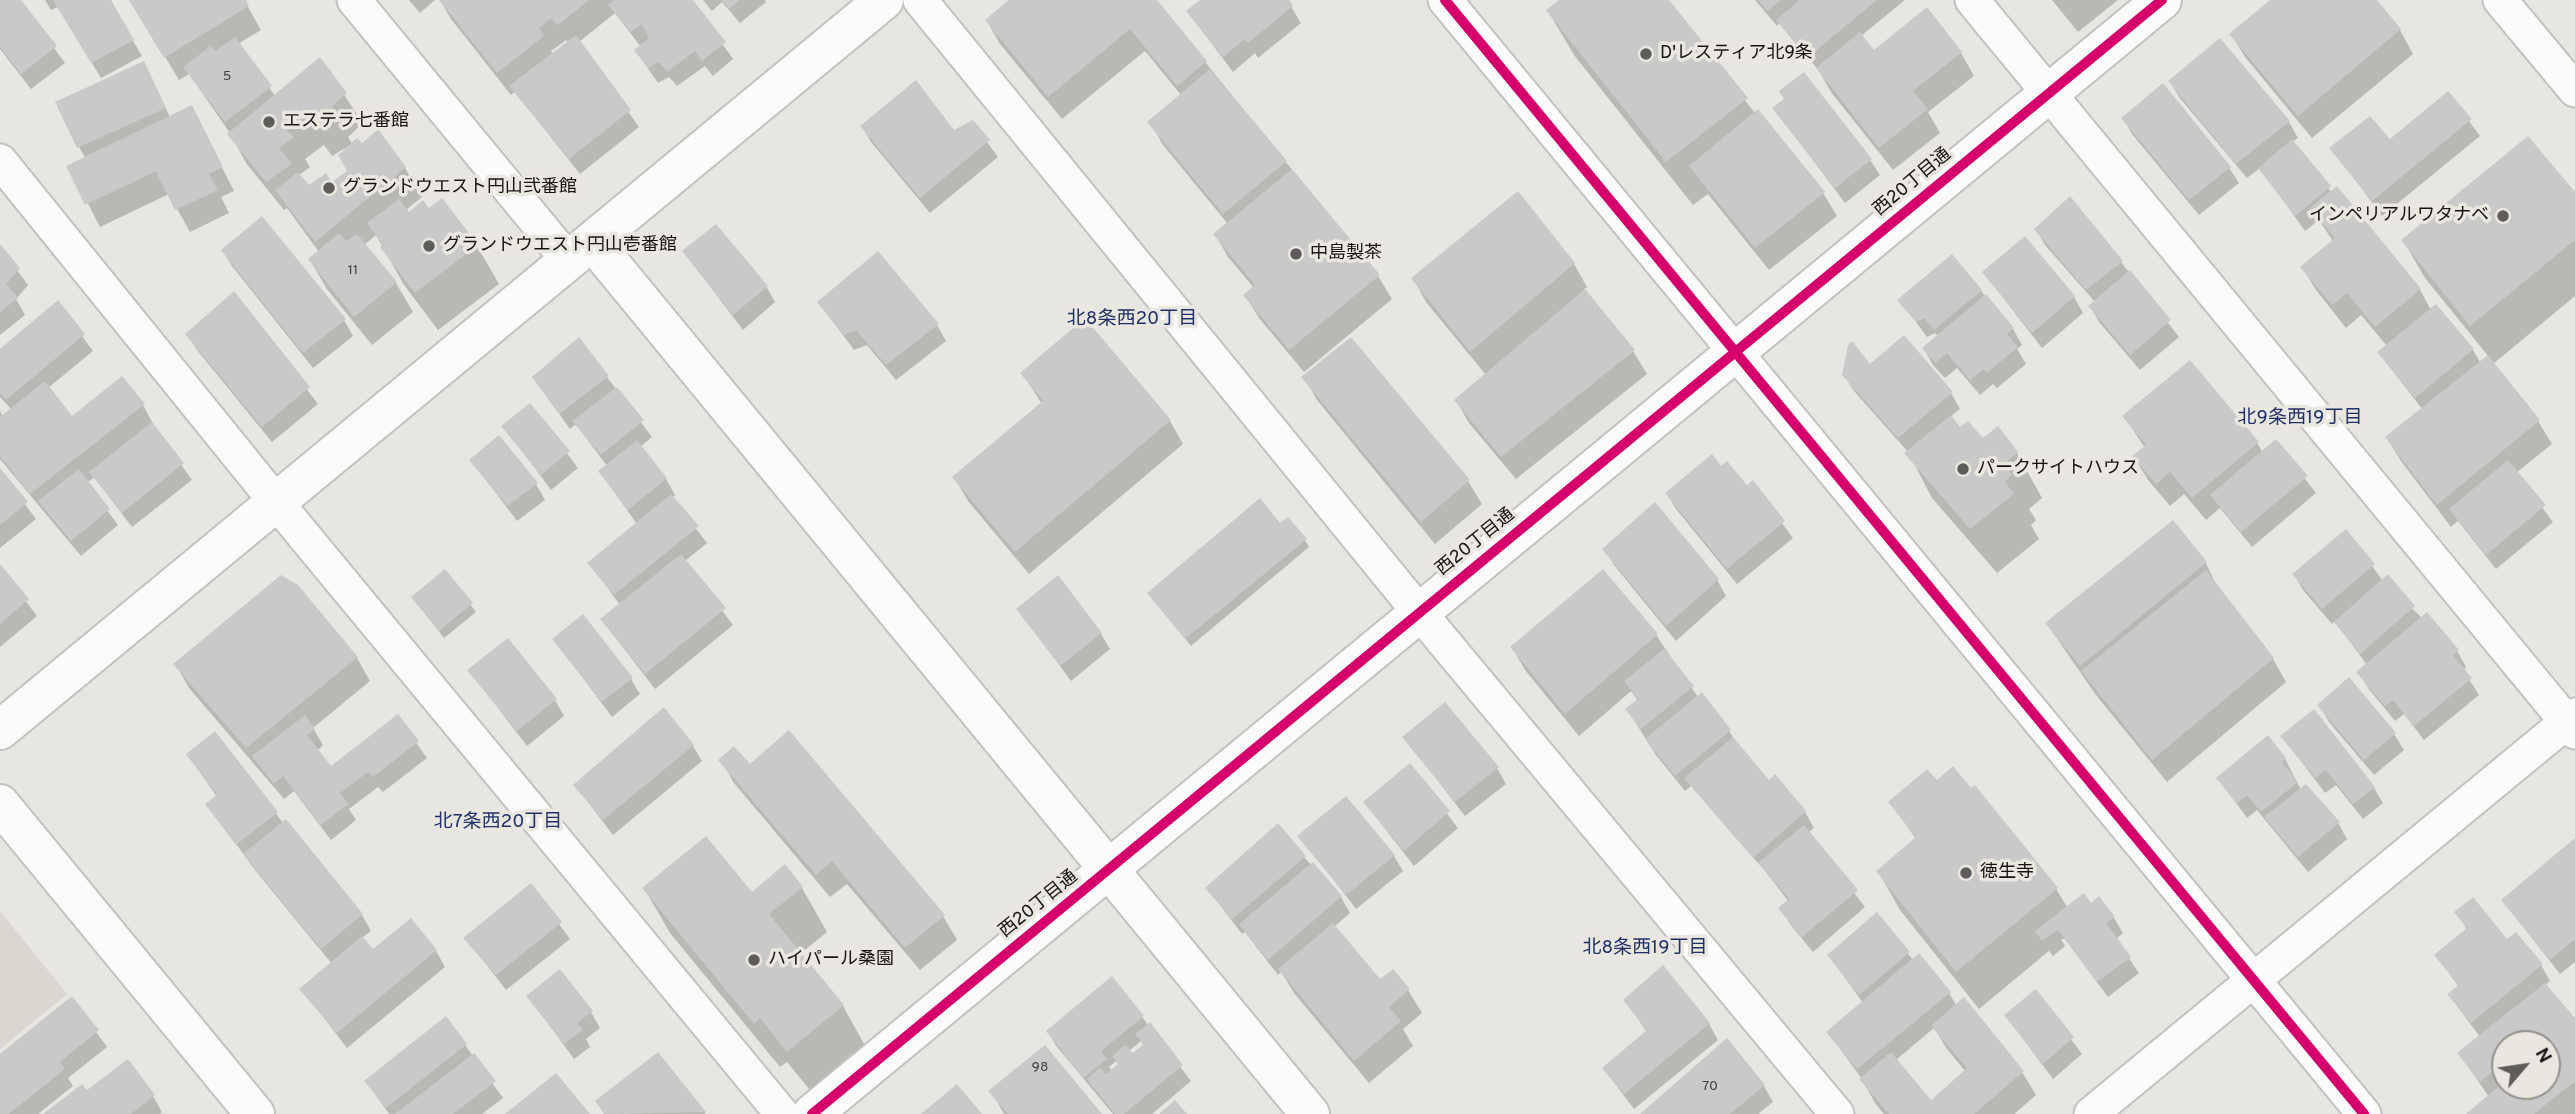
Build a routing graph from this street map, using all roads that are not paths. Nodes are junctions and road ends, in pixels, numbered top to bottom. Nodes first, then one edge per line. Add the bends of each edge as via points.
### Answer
1 (354, 0) edge
2 (884, 0) edge
3 (920, 0) edge
4 (1445, 0) edge
5 (1972, 0) edge
6 (2162, 0) edge
7 (2500, 0) edge
8 (2575, 90) edge
9 (2049, 93) junction
10 (0, 161) edge
11 (580, 250) junction
12 (1735, 352) junction
13 (276, 502) junction
14 (1419, 612) junction
15 (2572, 723) edge
16 (0, 730) edge
17 (0, 804) edge
18 (1110, 870) junction
19 (2255, 980) junction
20 (256, 1114) edge
21 (782, 1114) edge
22 (812, 1114) edge
23 (1310, 1114) edge
24 (1837, 1114) edge
25 (2091, 1114) edge
26 (2364, 1114) edge

1 - 11 street
2 - 11 street
3 - 14 street
4 - 12 street
5 - 9 street
6 - 9 street, 西20丁目通
7 - 8 street
9 - 12 street, 西20丁目通
9 - 15 street
10 - 13 street
11 - 13 street
11 - 18 street
12 - 14 street, 西20丁目通
12 - 19 street
13 - 16 street
13 - 21 street
14 - 18 street, 西20丁目通
14 - 24 street
15 - 19 street
17 - 20 street
18 - 22 street, 西20丁目通
18 - 23 street
19 - 25 street
19 - 26 street

